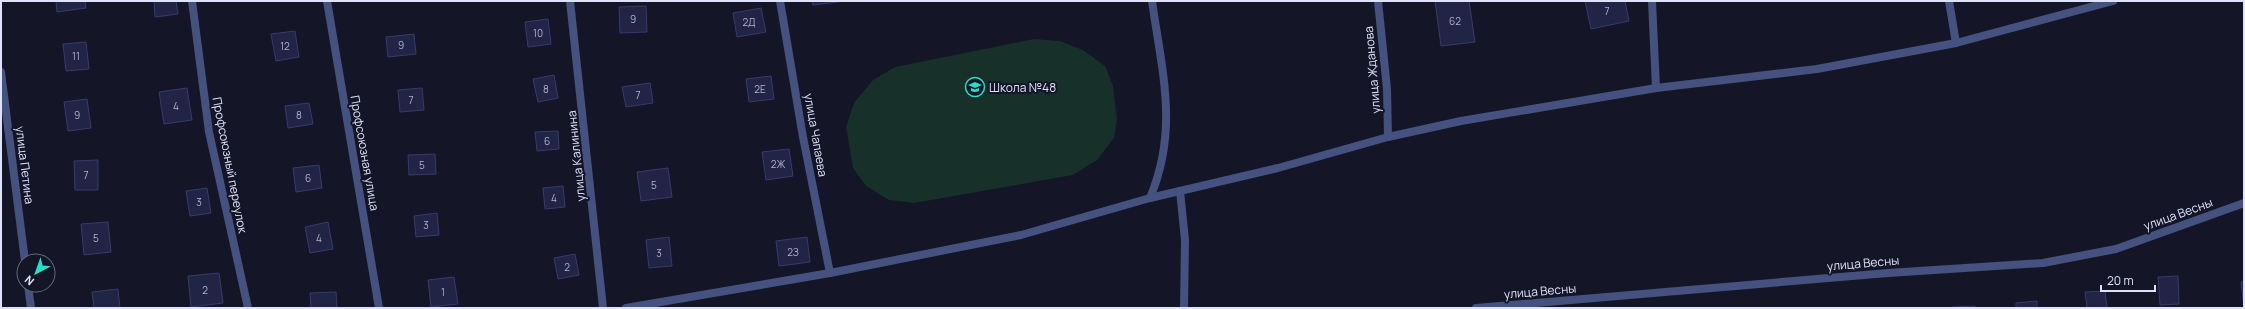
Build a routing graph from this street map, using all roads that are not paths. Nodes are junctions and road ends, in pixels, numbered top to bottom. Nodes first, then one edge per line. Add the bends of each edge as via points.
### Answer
1 (192, 1) edge
2 (327, 1) edge
3 (570, 1) edge
4 (780, 1) edge
5 (1152, 1) edge
6 (1378, 1) edge
7 (1652, 1) edge
8 (1949, 1) edge
9 (2113, 1) edge
10 (1956, 43) junction
11 (1, 72) edge
12 (1656, 88) junction
13 (1388, 137) junction
14 (1180, 191) junction
15 (1150, 198) junction
16 (2244, 203) edge
17 (24, 253) edge
18 (830, 273) junction
19 (29, 293) edge
20 (31, 308) edge
21 (248, 308) edge
22 (379, 308) edge
23 (603, 308) edge
24 (626, 308) edge
25 (1184, 308) edge
26 (1476, 308) edge

1 - 21 street, Профсоюзный переулок via 209,132
2 - 22 street, Профсоюзная улица
3 - 23 street, улица Калинина
4 - 18 street, улица Чапаева
5 - 15 street via 1168,126 1164,157
6 - 13 street, улица Жданова via 1387,89
7 - 12 street
8 - 10 street
9 - 10 street
10 - 12 street via 1817,69
11 - 17 street, улица Петина
12 - 13 street via 1461,121
13 - 14 street via 1278,168
14 - 15 street
14 - 25 street via 1185,240
15 - 18 street via 1021,235
16 - 26 street, улица Весны via 2116,249 2043,263
18 - 24 street
19 - 20 street

